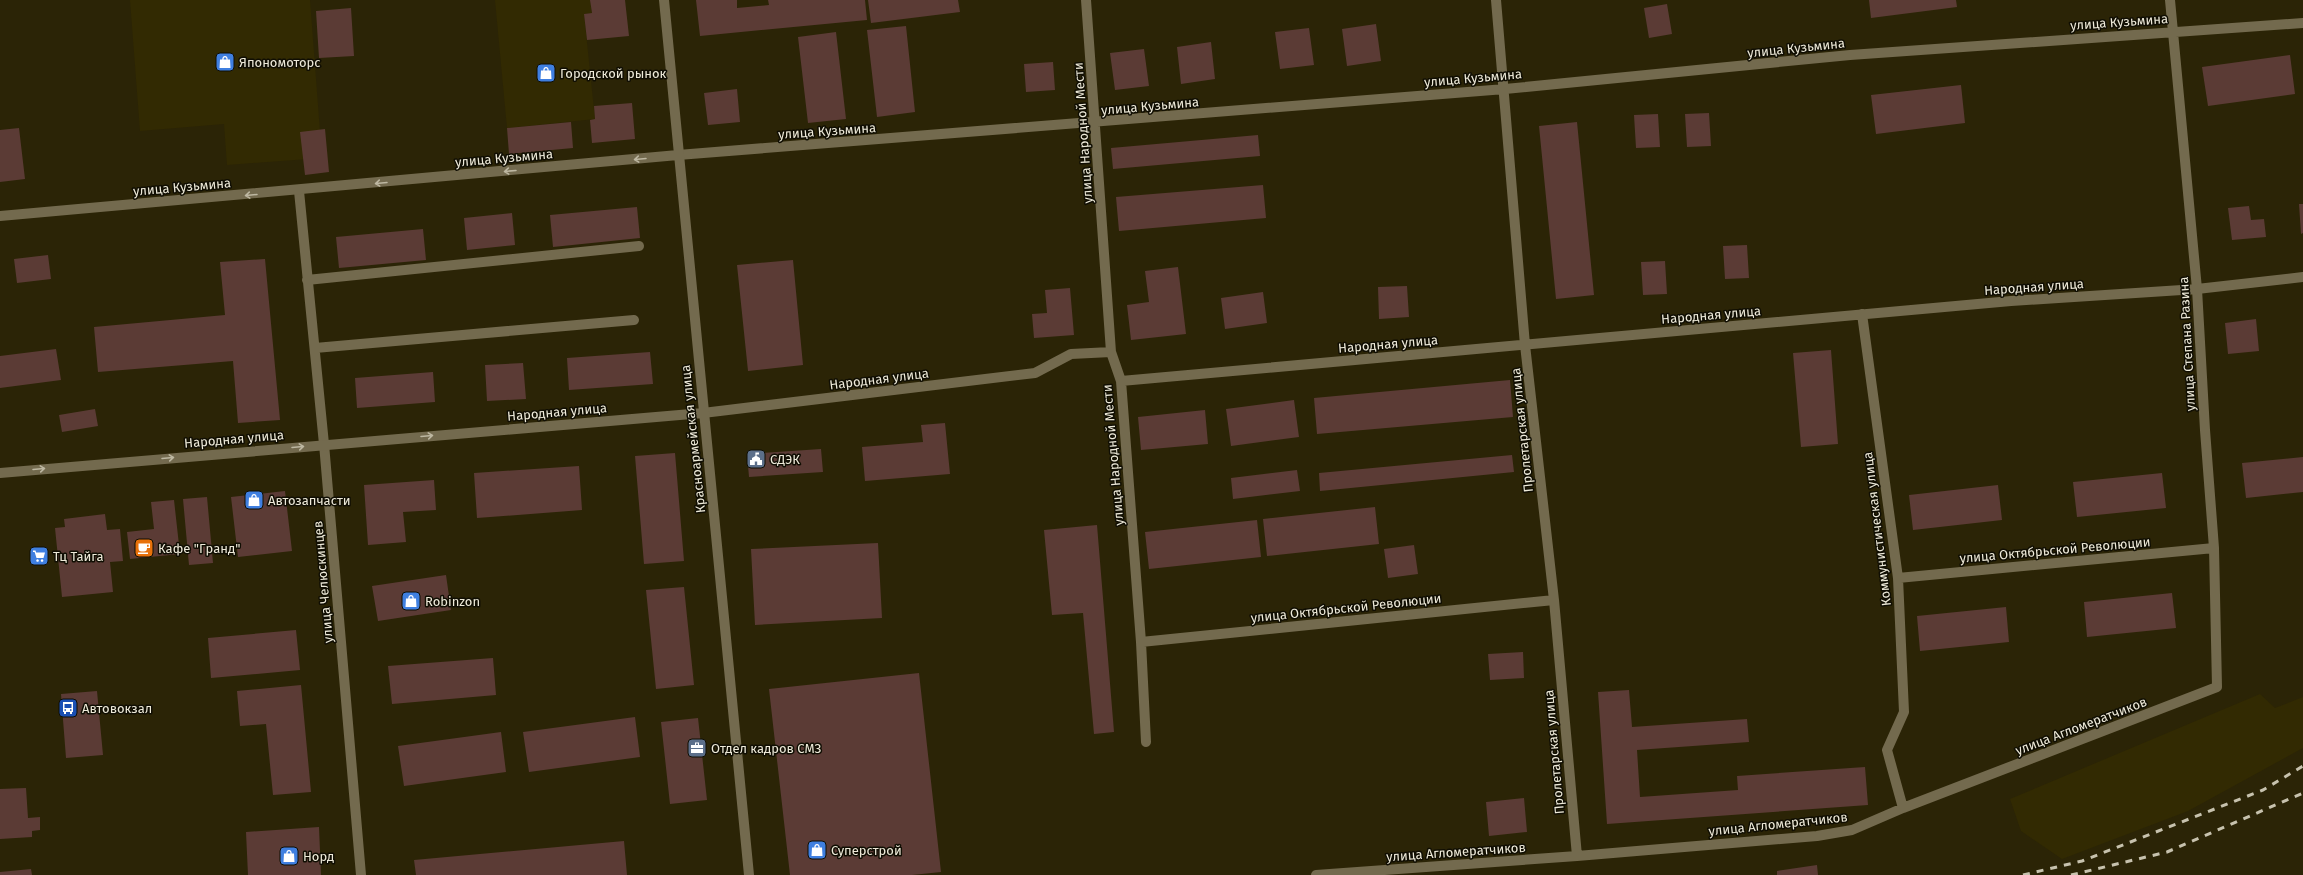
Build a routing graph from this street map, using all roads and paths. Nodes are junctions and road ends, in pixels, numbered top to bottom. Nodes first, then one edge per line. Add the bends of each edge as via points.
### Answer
1 (664, 0) edge
2 (1086, 0) edge
3 (1496, 0) edge
4 (2170, 0) edge
5 (2303, 22) edge
6 (2173, 30) junction
7 (1504, 89) junction
8 (1095, 123) junction
9 (678, 155) junction
10 (299, 190) junction
11 (0, 216) edge
12 (639, 246) dead end
13 (2303, 277) edge
14 (307, 280) junction
15 (2197, 289) junction
16 (1862, 314) junction
17 (634, 320) dead end
18 (1525, 345) junction
19 (315, 348) junction
20 (1111, 352) junction
21 (1121, 381) junction
22 (703, 413) junction
23 (324, 444) junction
24 (0, 473) edge
25 (2214, 548) junction
26 (1898, 578) junction
27 (1554, 600) junction
28 (1141, 642) junction
29 (2217, 687) joint
30 (1146, 742) dead end
31 (1903, 808) junction
32 (1577, 856) junction
33 (361, 875) edge
34 (749, 875) edge
35 (1316, 875) edge

1 - 9 street, Красноармейская улица
2 - 8 street, улица Народной Мести
3 - 7 street, Пролетарская улица
4 - 6 street, улица Степана Разина
5 - 6 street, улица Кузьмина
6 - 7 street, улица Кузьмина via 1850,55
6 - 15 street, улица Степана Разина
7 - 8 street, улица Кузьмина
7 - 18 street, Пролетарская улица
8 - 9 street, улица Кузьмина
8 - 20 street, улица Народной Мести
9 -> 10 street, улица Кузьмина
9 - 22 street, Красноармейская улица
10 -> 11 street, улица Кузьмина
10 - 14 street, улица Челюскинцев
12 - 14 street
13 - 15 street, Народная улица
14 - 19 street, улица Челюскинцев
15 - 16 street, Народная улица
15 - 25 street, улица Степана Разина
16 - 18 street, Народная улица
16 - 26 street, Коммунистическая улица
17 - 19 street
18 - 21 street, Народная улица
18 - 27 street, Пролетарская улица
19 - 23 street, улица Челюскинцев
20 - 21 street, улица Народной Мести
20 - 22 street, Народная улица via 1070,354 1035,373
21 - 28 street, улица Народной Мести
23 -> 22 street, Народная улица
22 - 34 street, Красноармейская улица
24 -> 23 street, Народная улица
23 - 33 street, улица Челюскинцев
25 - 26 street, улица Октябрьской Революции
25 - 29 street, улица Степана Разина
26 - 31 street, Коммунистическая улица via 1904,712 1887,750
27 - 28 street, улица Октябрьской Революции
27 - 32 street, Пролетарская улица
28 - 30 street, улица Народной Мести
29 - 31 street, улица Агломератчиков
31 - 32 street, улица Агломератчиков via 1852,830 1824,835
32 - 35 street, улица Агломератчиков

